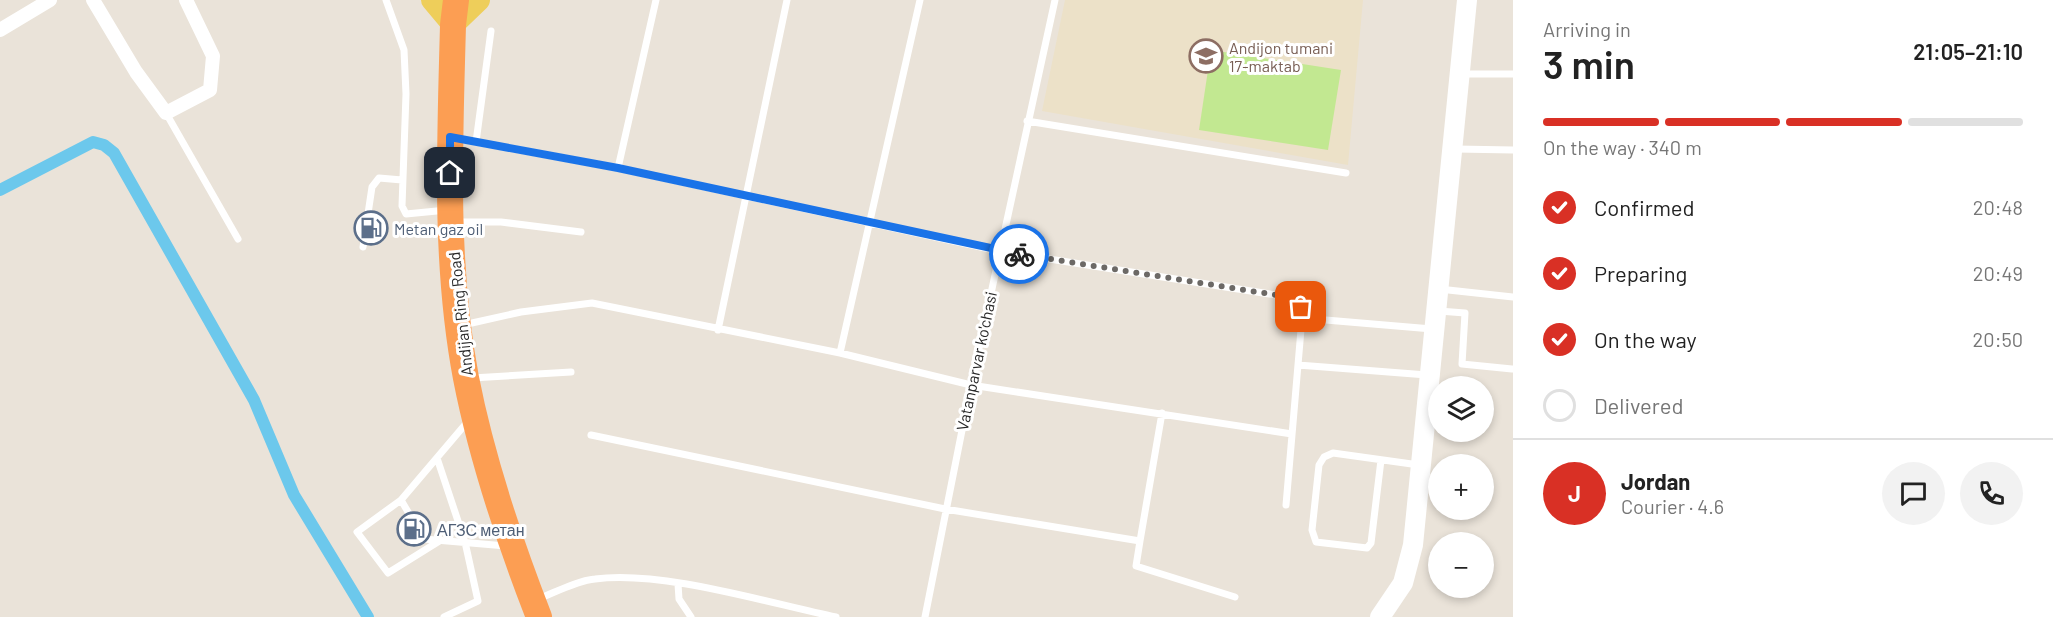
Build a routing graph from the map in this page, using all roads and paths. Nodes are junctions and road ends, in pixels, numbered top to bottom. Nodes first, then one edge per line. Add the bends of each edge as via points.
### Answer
1 (50, 0) edge
2 (93, 0) edge
3 (186, 0) edge
4 (386, 0) edge
5 (432, 0) edge
6 (479, 0) edge
7 (656, 0) edge
8 (787, 0) edge
9 (920, 0) edge
10 (1054, 0) edge
11 (1467, 0) edge
12 (455, 12) edge
13 (0, 30) edge
14 (491, 32) dead end
15 (1460, 74) junction
16 (1513, 74) edge
17 (166, 113) junction
18 (1027, 121) junction
19 (450, 137) junction
20 (476, 142) junction
21 (1453, 149) junction
22 (1513, 150) edge
23 (618, 168) junction
24 (1346, 173) dead end
25 (402, 180) junction
26 (744, 194) junction
27 (450, 216) junction
28 (871, 222) junction
29 (581, 232) dead end
30 (238, 239) dead end
31 (363, 247) dead end
32 (999, 251) junction
33 (1439, 289) junction
34 (1513, 297) edge
35 (1302, 318) junction
36 (1436, 320) junction
37 (458, 326) junction
38 (718, 330) junction
39 (840, 353) junction
40 (1298, 366) junction
41 (1512, 369) edge
42 (571, 372) dead end
43 (1430, 376) joint
44 (466, 378) junction
45 (970, 385) junction
46 (1428, 396) edge
47 (1162, 413) junction
48 (475, 414) junction
49 (1292, 434) junction
50 (591, 435) dead end
51 (437, 458) junction
52 (1381, 460) junction
53 (1421, 466) junction
54 (401, 500) junction
55 (1286, 505) dead end
56 (945, 509) junction
57 (441, 540) junction
58 (1140, 541) junction
59 (465, 542) junction
60 (513, 546) junction
61 (678, 584) junction
62 (1235, 597) dead end
63 (536, 609) edge
64 (444, 617) edge
65 (691, 617) edge
66 (836, 617) edge
67 (925, 617) edge
68 (1380, 617) edge

1 - 13 street
2 - 17 street
3 - 17 street via 213,56 210,90
4 - 25 lane via 404,50
5 - 12 main road
6 - 12 main road
7 - 23 lane
8 - 26 lane
9 - 28 lane
10 - 18 lane, Vatanparvar ko'chasi
11 - 15 street
12 - 19 highway, Andijan Ring Road
14 - 20 lane
15 - 16 lane
15 - 21 street
17 - 30 lane
18 - 24 lane
18 - 32 lane, Vatanparvar ko'chasi
19 - 20 lane
19 - 27 highway, Andijan Ring Road
20 - 23 lane
21 - 22 lane
21 - 33 street
23 - 26 lane
25 - 27 lane via 402,206 406,214
25 - 31 lane via 379,178 372,187
26 - 28 lane
26 - 38 lane
27 - 29 lane
27 - 37 highway, Andijan Ring Road
28 - 32 lane
28 - 39 lane
32 - 35 lane via 1295,298
32 - 45 lane, Vatanparvar ko'chasi
33 - 34 lane
33 - 36 street
35 - 36 lane
35 - 40 lane
36 - 41 lane via 1465,313 1462,363
36 - 43 street
37 - 38 lane via 521,312 592,303
37 - 44 highway, Andijan Ring Road
38 - 39 lane
39 - 45 lane
40 - 43 lane
40 - 49 lane
42 - 44 lane
44 - 48 highway, Andijan Ring Road
45 - 47 lane
45 - 56 lane, Vatanparvar ko'chasi
46 - 53 street
47 - 49 lane
47 - 58 lane
48 - 51 lane
48 - 60 highway, Andijan Ring Road
49 - 55 lane
50 - 56 lane
51 - 54 lane
51 - 59 lane
52 - 52 lane via 1333,453 1324,457 1319,465 1311,530 1316,542 1367,549 1371,543
52 - 53 lane
53 - 68 street via 1413,545 1403,583
54 - 57 lane via 424,539
54 - 57 lane via 357,532 388,573
56 - 58 lane
56 - 67 lane, Vatanparvar ko'chasi
57 - 59 lane
58 - 62 lane via 1136,566
59 - 60 lane
59 - 64 lane via 478,601
60 - 63 highway, Andijan Ring Road
61 - 63 lane via 621,577 592,579
61 - 65 lane via 679,599
61 - 66 lane

